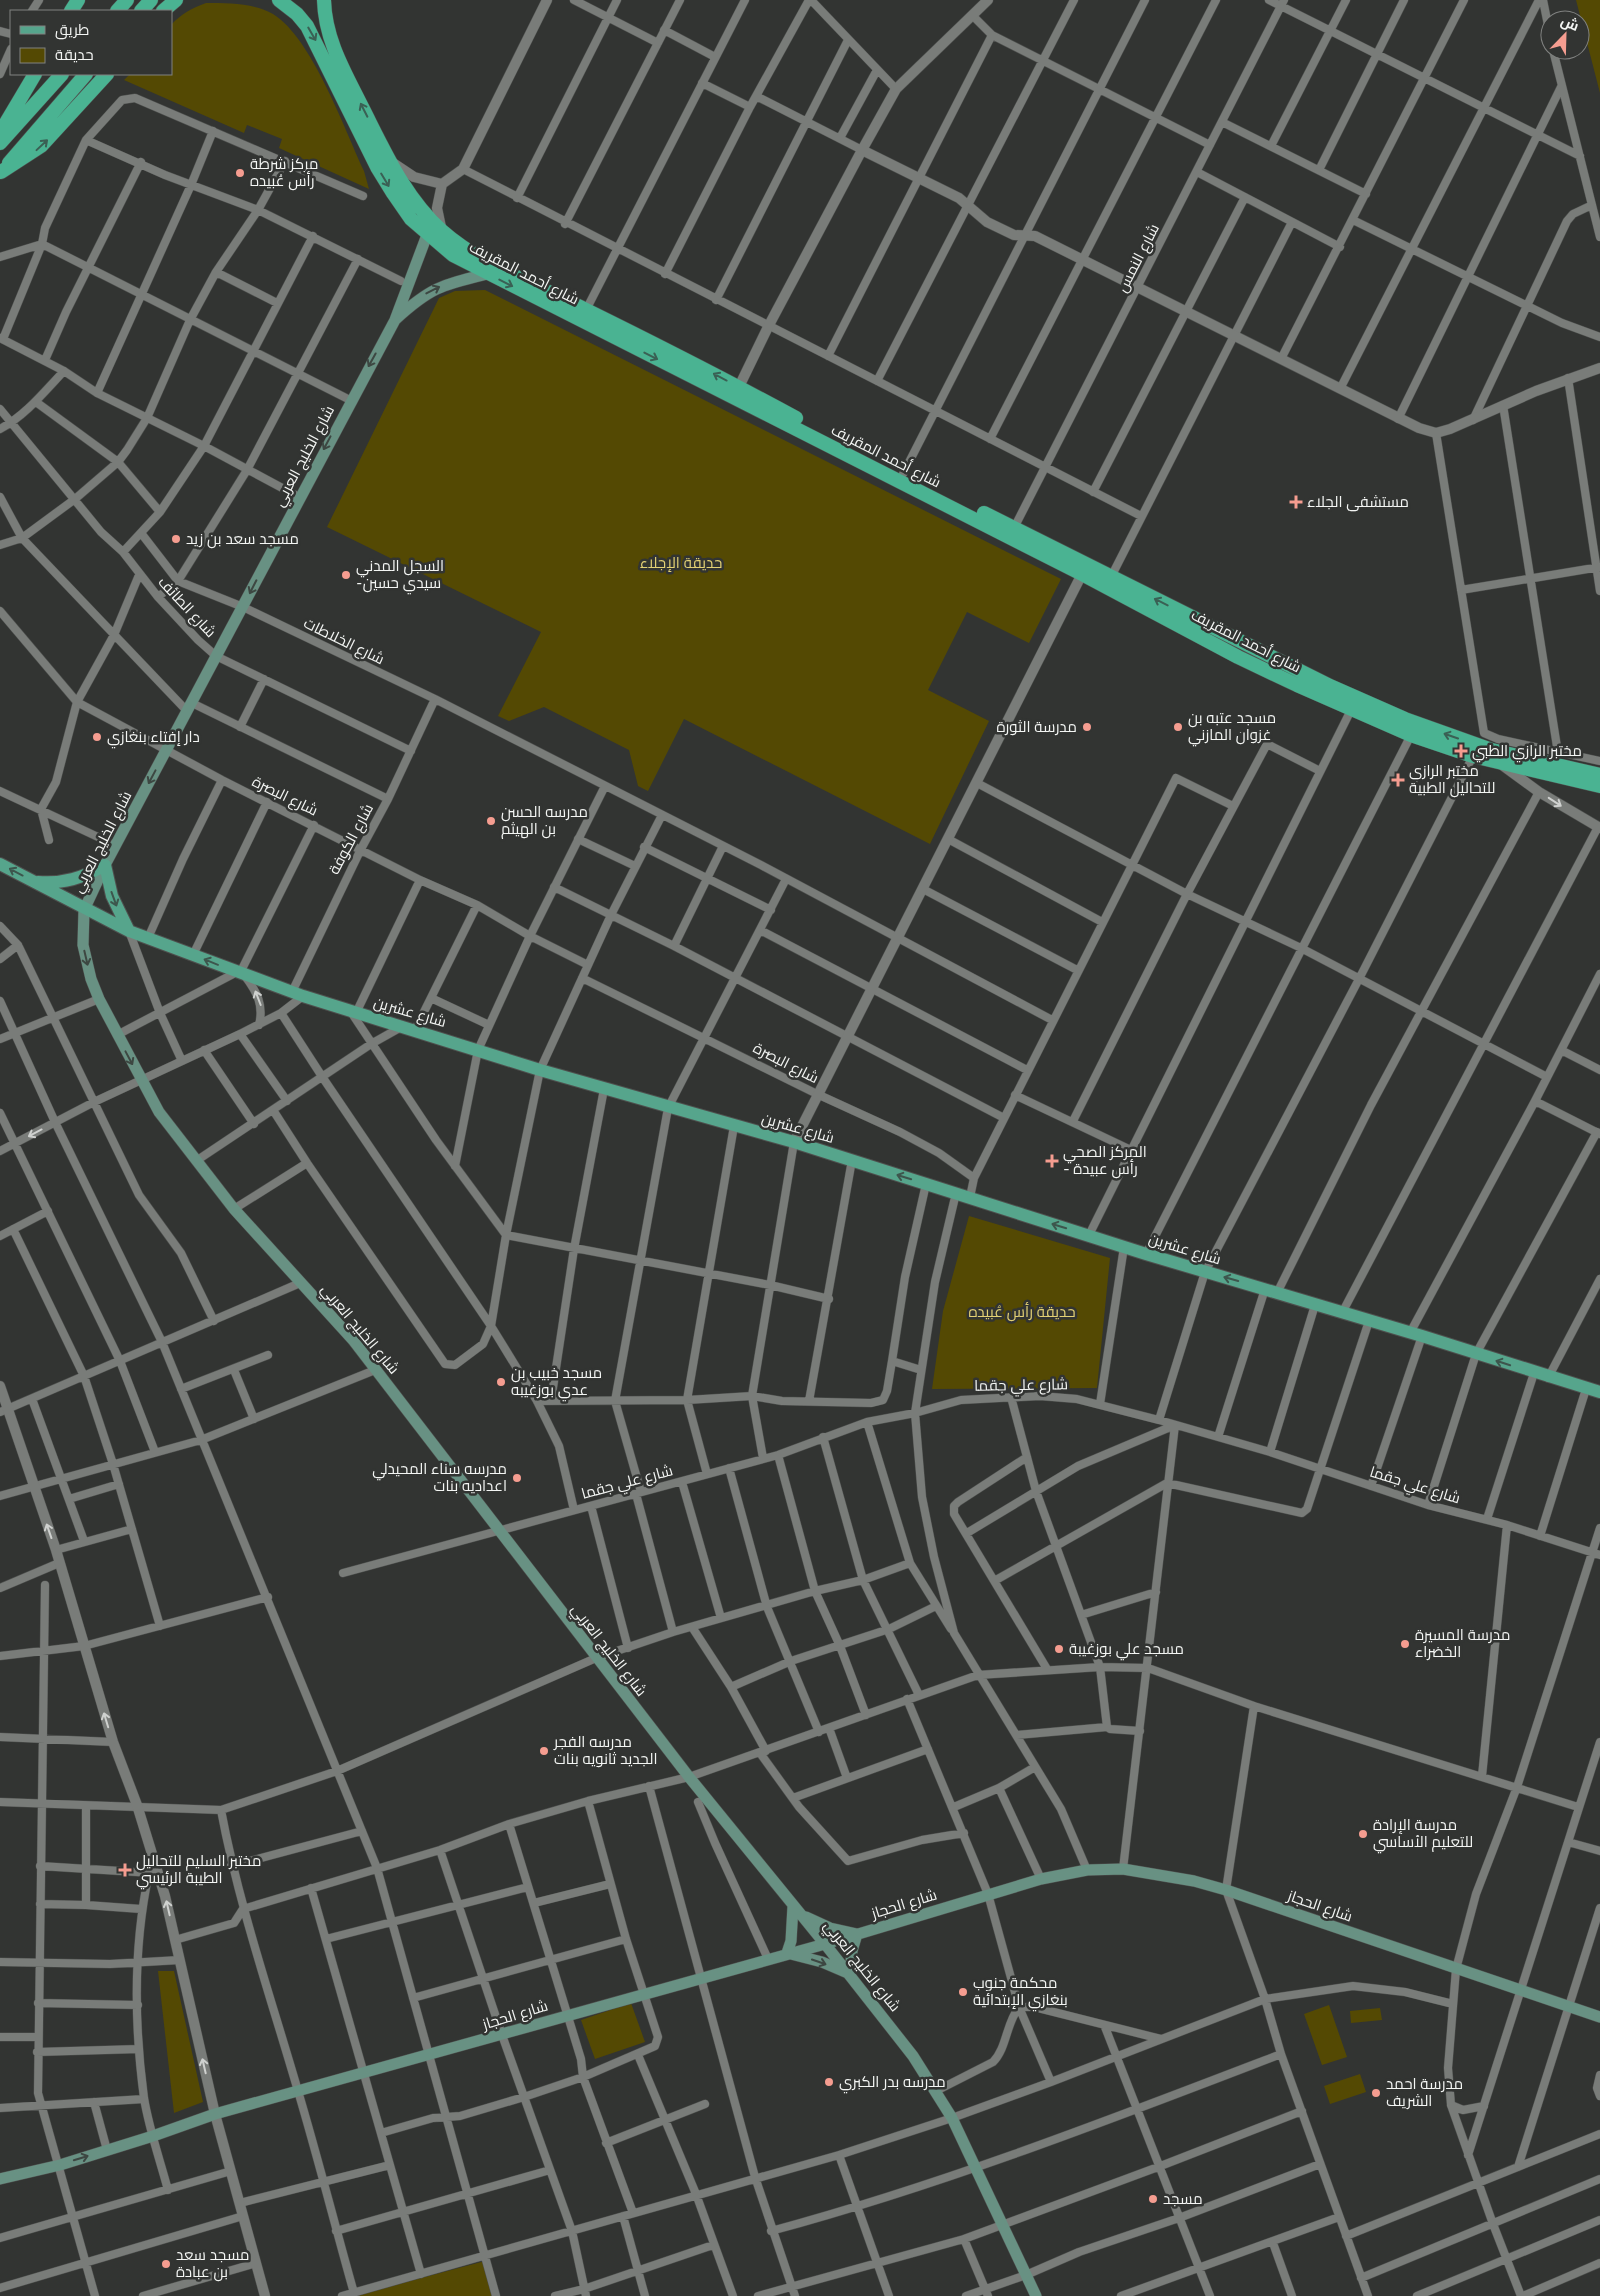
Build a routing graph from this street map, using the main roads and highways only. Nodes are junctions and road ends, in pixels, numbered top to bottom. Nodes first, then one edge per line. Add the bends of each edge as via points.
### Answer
1 (127, 0) edge
2 (151, 0) edge
3 (176, 0) edge
4 (278, 0) edge
5 (324, 0) edge
6 (118, 10) edge
7 (142, 10) edge
8 (164, 10) edge
9 (35, 75) edge
10 (61, 75) edge
11 (85, 75) edge
12 (106, 75) edge
13 (0, 133) edge
14 (0, 143) edge
15 (1, 172) edge
16 (427, 235) junction
17 (487, 274) junction
18 (395, 320) junction
19 (737, 392) junction
20 (1213, 636) junction
21 (1600, 775) edge
22 (1600, 786) edge
23 (0, 864) edge
24 (105, 865) junction
25 (34, 882) junction
26 (84, 910) junction
27 (129, 931) junction
28 (1600, 1392) edge
29 (794, 1906) junction
30 (802, 1915) junction
31 (857, 1934) junction
32 (826, 1944) junction
33 (787, 1953) junction
34 (850, 1974) junction
35 (1600, 2017) edge
36 (1, 2177) edge
37 (1036, 2296) edge

1 - 6 highway
2 - 7 highway
3 - 8 highway
4 -> 16 highway, شارع أحمد المقريف via 307,26 377,167 410,219
19 -> 5 highway, شارع أحمد المقريف via 586,310 488,262 442,232 414,202 388,158 331,44
9 - 13 highway
10 - 14 highway
11 - 15 highway
15 -> 12 highway via 41,146
16 - 17 highway, شارع أحمد المقريف via 453,255
16 - 18 main road, شارع الخليج العربي
18 -> 17 main road, شارع الخليج العربي via 430,290
17 -> 19 highway, شارع أحمد المقريف
18 -> 24 main road, شارع الخليج العربي
19 - 20 highway, شارع أحمد المقريف via 1082,574
20 -> 19 highway, شارع أحمد المقريف via 1111,577
21 -> 20 highway, شارع أحمد المقريف via 1492,750 1436,731
20 - 22 highway, شارع أحمد المقريف via 1350,710 1411,735 1501,764
25 -> 23 main road, شارع عشرين
24 - 25 main road via 72,880
24 - 26 main road, شارع الخليج العربي
24 -> 27 main road via 112,896
25 - 26 main road, شارع عشرين
26 - 27 main road, شارع عشرين
26 -> 29 main road, شارع الخليج العربي via 82,945 91,979 159,1112 234,1209 353,1340 596,1658
28 -> 27 main road, شارع عشرين via 1204,1272 794,1142 668,1108 353,1012
29 - 30 main road, شارع الخليج العربي
29 - 33 main road
30 - 31 main road via 830,1928
30 - 32 main road, شارع الخليج العربي
31 - 32 main road, شارع الحجاز
31 - 34 main road
31 - 35 main road, شارع الحجاز via 1041,1879 1087,1870 1123,1869 1226,1890
32 - 33 main road, شارع الحجاز
32 - 34 main road, شارع الخليج العربي
33 -> 34 main road
36 -> 33 main road, شارع الحجاز via 60,2165 215,2114
34 - 37 main road, شارع الخليج العربي via 913,2056 952,2118

